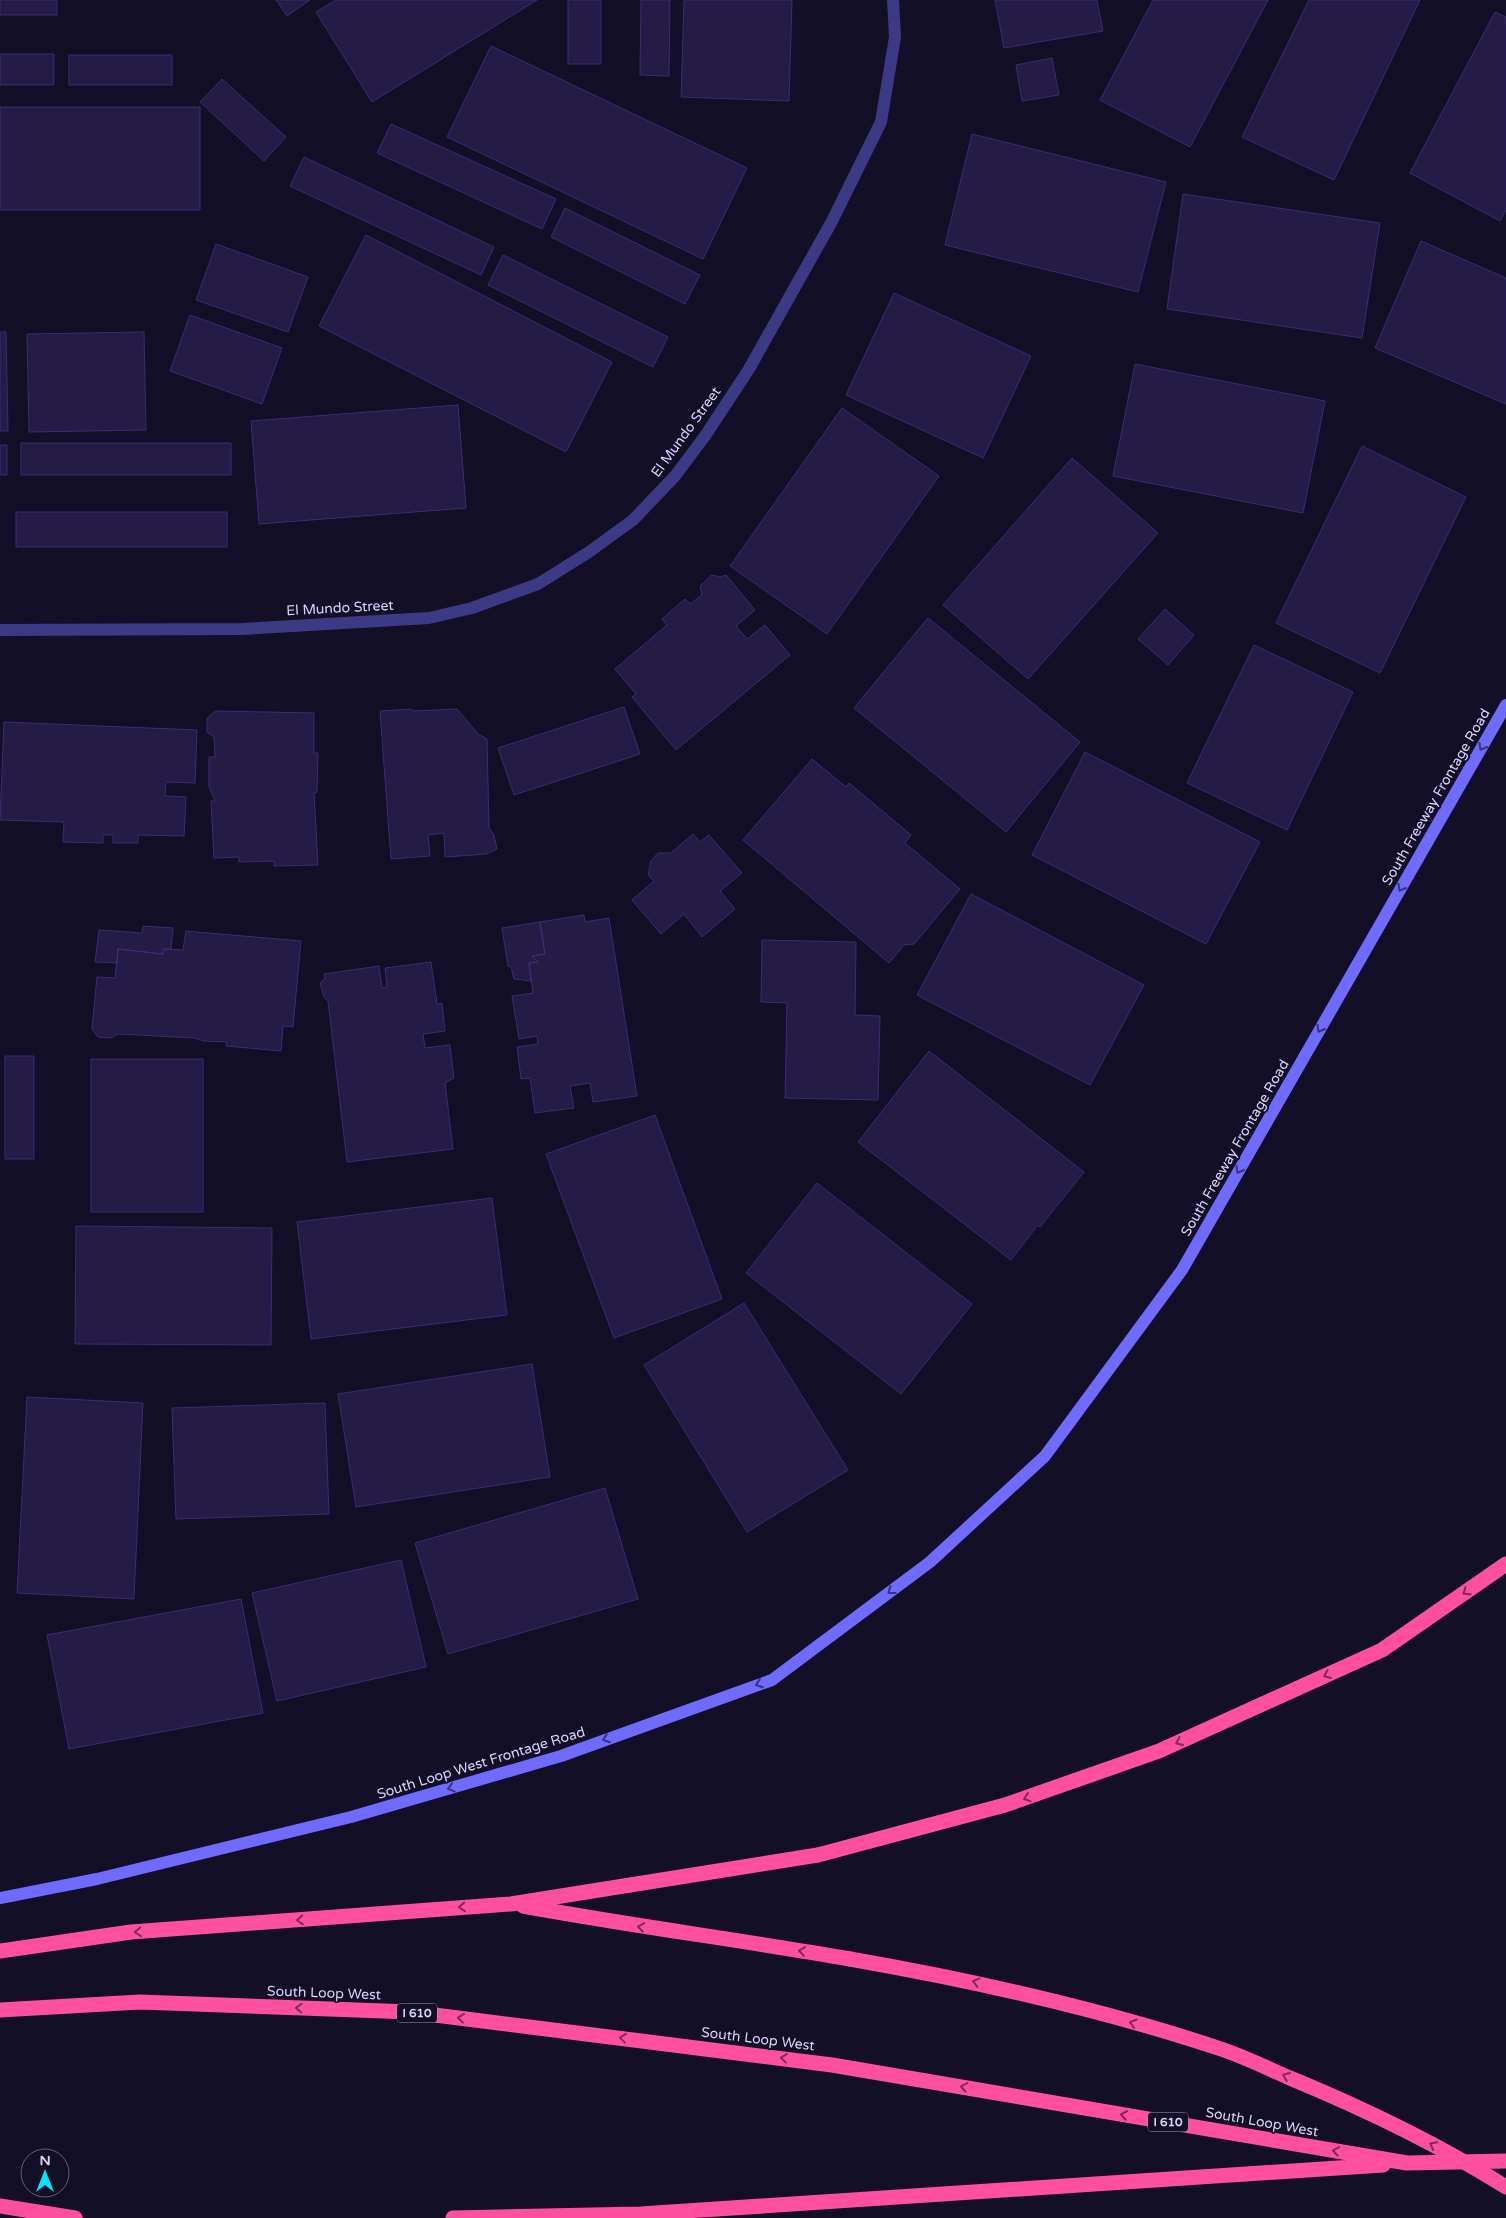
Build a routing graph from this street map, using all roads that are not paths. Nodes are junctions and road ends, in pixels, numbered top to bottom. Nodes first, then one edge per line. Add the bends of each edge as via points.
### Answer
1 (893, 0) edge
2 (0, 630) edge
3 (1506, 705) edge
4 (930, 1562) joint
5 (1506, 1564) edge
6 (0, 1898) edge
7 (511, 1904) junction
8 (0, 1951) edge
9 (0, 2010) edge
10 (1506, 2162) edge
11 (1407, 2164) junction
12 (1506, 2187) edge
13 (0, 2206) edge
14 (75, 2218) edge
15 (452, 2218) edge

1 - 2 street, El Mundo Street via 895,37 881,122 831,223 749,369 705,436 675,476 633,520 589,552 538,584 472,608 429,618 242,629
3 -> 4 main road, South Freeway Frontage Road via 1182,1270 1044,1456
4 -> 6 main road, South Loop West Frontage Road via 772,1680 561,1756 351,1818 96,1879
5 -> 7 highway via 1382,1650 1159,1751 1005,1805 818,1855
7 -> 8 highway via 131,1932
12 -> 7 highway, bridge via 1470,2164 1347,2102 1225,2050 1070,2005 958,1978 850,1958
11 -> 9 highway, South Loop West / I 610 via 832,2064 411,2012 140,2002
10 - 11 highway, South Loop West / I 610, bridge
11 - 15 highway via 641,2214
13 - 14 highway

